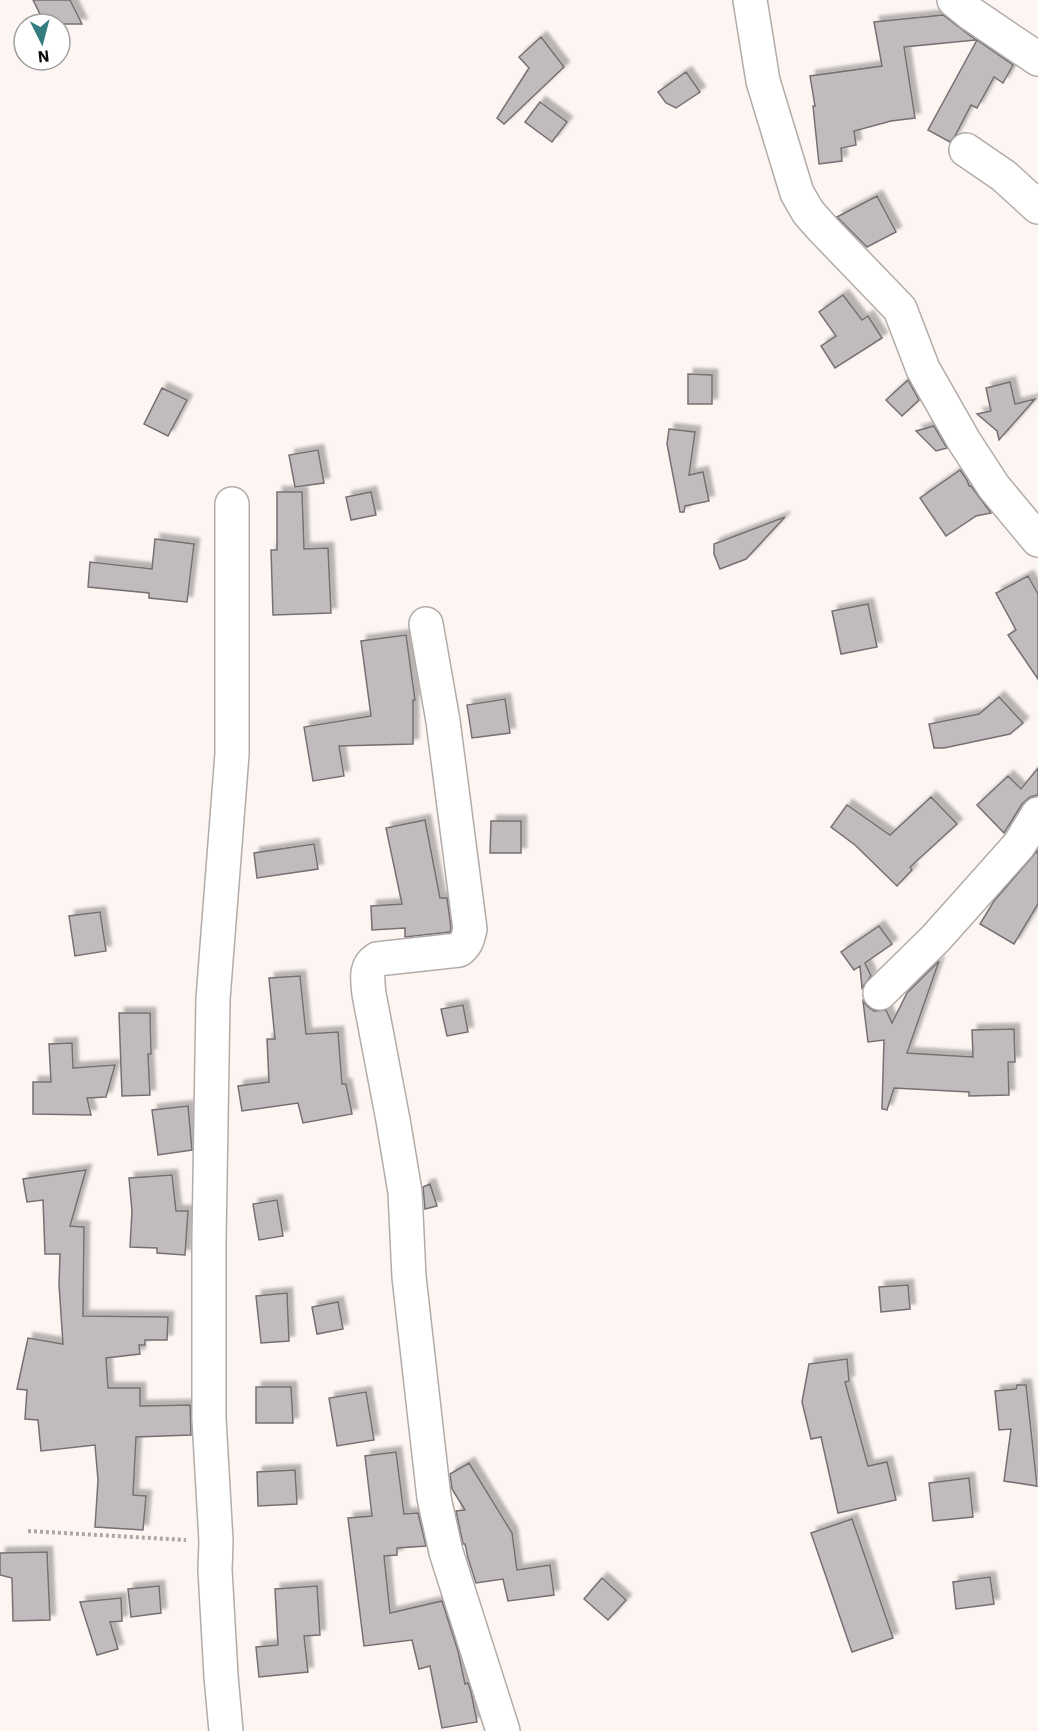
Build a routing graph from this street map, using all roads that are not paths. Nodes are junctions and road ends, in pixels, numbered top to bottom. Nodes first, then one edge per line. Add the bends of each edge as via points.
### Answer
1 (750, 0) edge
2 (954, 0) edge
3 (1038, 59) edge
4 (966, 150) dead end
5 (1038, 207) edge
6 (232, 504) dead end
7 (1038, 540) edge
8 (426, 624) dead end
9 (1038, 814) edge
10 (880, 993) dead end
11 (226, 1731) edge
12 (503, 1731) edge

1 - 7 street via 763,81 802,203 900,309 923,369 964,441 994,487
2 - 3 street
4 - 5 street via 1004,176
6 - 11 street via 232,754 213,999 209,1229 209,1419
8 - 12 street via 470,929 459,950 377,959 371,963 367,977 405,1192 409,1277 434,1498 446,1552
9 - 10 street via 1019,845 936,938

